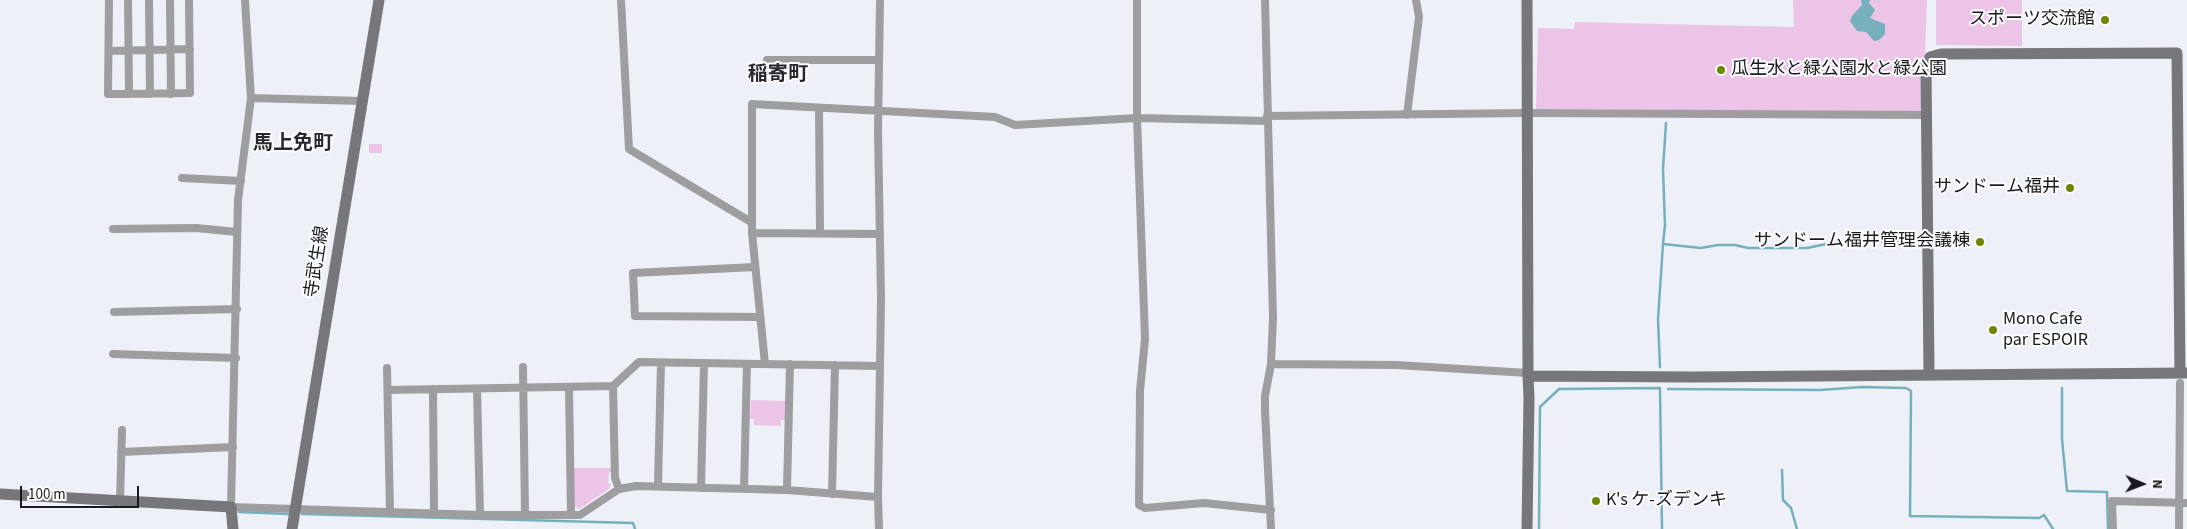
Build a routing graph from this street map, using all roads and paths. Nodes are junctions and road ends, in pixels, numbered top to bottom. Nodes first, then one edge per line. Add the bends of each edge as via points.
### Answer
1 (109, 0) edge
2 (128, 0) edge
3 (149, 0) edge
4 (170, 0) edge
5 (189, 0) edge
6 (245, 0) edge
7 (379, 0) edge
8 (621, 0) edge
9 (880, 0) edge
10 (1137, 0) edge
11 (1265, 0) edge
12 (1416, 0) edge
13 (1527, 0) edge
14 (170, 49) junction
15 (190, 49) junction
16 (128, 50) junction
17 (149, 50) junction
18 (109, 51) junction
19 (767, 60) dead end
20 (879, 60) junction
21 (129, 94) junction
22 (150, 94) junction
23 (171, 94) junction
24 (250, 98) junction
25 (362, 101) junction
26 (819, 108) junction
27 (878, 112) junction
28 (1527, 113) junction
29 (1407, 115) junction
30 (1927, 116) junction
31 (1137, 118) junction
32 (1267, 118) junction
33 (182, 178) dead end
34 (240, 181) junction
35 (751, 222) junction
36 (113, 229) dead end
37 (237, 232) junction
38 (752, 233) junction
39 (820, 234) junction
40 (880, 234) junction
41 (755, 267) junction
42 (237, 309) junction
43 (114, 312) dead end
44 (760, 317) junction
45 (113, 354) dead end
46 (236, 358) junction
47 (661, 363) junction
48 (704, 363) junction
49 (747, 364) junction
50 (765, 364) junction
51 (790, 364) junction
52 (1271, 364) junction
53 (834, 365) junction
54 (880, 366) junction
55 (523, 367) dead end
56 (387, 368) dead end
57 (1528, 374) junction
58 (1930, 374) junction
59 (2182, 376) edge
60 (614, 386) junction
61 (569, 387) junction
62 (523, 388) junction
63 (477, 389) junction
64 (388, 390) junction
65 (433, 390) junction
66 (122, 430) dead end
67 (233, 447) junction
68 (121, 452) junction
69 (658, 486) junction
70 (701, 488) junction
71 (619, 489) junction
72 (744, 489) junction
73 (787, 490) junction
74 (0, 494) edge
75 (832, 494) junction
76 (878, 497) junction
77 (120, 501) junction
78 (2183, 503) edge
79 (231, 507) junction
80 (296, 509) junction
81 (1271, 510) junction
82 (390, 512) junction
83 (434, 514) junction
84 (480, 515) junction
85 (525, 515) junction
86 (571, 515) junction
87 (233, 529) edge
88 (292, 529) edge
89 (879, 529) edge
90 (1272, 529) edge
91 (1528, 529) edge
92 (2113, 529) edge
93 (2179, 529) edge

1 - 18 street
2 - 16 street
3 - 17 street
4 - 14 street
5 - 15 street
6 - 24 street
7 - 25 street, 寺武生線
8 - 35 street via 629,149
9 - 20 street
10 - 31 street
11 - 32 street
12 - 29 street via 1419,17
13 - 28 street
14 - 15 street
14 - 17 street
14 - 23 street
15 - 23 street via 190,94
16 - 17 street
16 - 18 street
16 - 21 street
17 - 22 street
18 - 21 street via 108,94
19 - 20 street
20 - 27 street
21 - 22 street
22 - 23 street
24 - 25 street
24 - 34 street
25 - 80 street, 寺武生線
26 - 27 street
26 - 35 street via 752,104
26 - 39 street
27 - 31 street via 995,118 1015,125
27 - 40 street
28 - 29 street
28 - 30 street
28 - 57 street
29 - 32 street
30 - 58 street
30 - 59 street via 1923,94 1926,67 1934,55 2177,53
31 - 32 street
31 - 81 street via 1145,339 1140,391 1139,505 1145,508 1204,503
32 - 52 street via 1273,318
33 - 34 street
34 - 37 street
35 - 38 street
36 - 37 street via 196,228
37 - 42 street
38 - 39 street
38 - 41 street
39 - 40 street
40 - 54 street
41 - 44 street
41 - 44 street via 633,273 635,316
42 - 43 street
42 - 46 street
44 - 50 street
45 - 46 street
46 - 67 street
47 - 48 street
47 - 60 street via 639,362
47 - 69 street
48 - 49 street
48 - 70 street
49 - 50 street
49 - 72 street
50 - 51 street
51 - 53 street
51 - 73 street
52 - 57 street via 1396,365
52 - 81 street via 1265,396
53 - 54 street
53 - 75 street
54 - 76 street
55 - 62 street
56 - 64 street
57 - 58 street via 1722,377
57 - 91 street
58 - 59 street
59 - 78 street
60 - 61 street
60 - 71 street via 615,478
61 - 62 street
61 - 86 street
62 - 63 street
62 - 85 street
63 - 65 street
63 - 84 street
64 - 65 street
64 - 82 street
65 - 83 street
66 - 68 street
67 - 68 street
67 - 79 street
68 - 77 street
69 - 70 street
69 - 71 street
70 - 72 street
71 - 86 street via 580,515
72 - 73 street
73 - 75 street
74 - 77 street
75 - 76 street
76 - 89 street
77 - 79 street
78 - 92 street via 2112,500
78 - 93 street
79 - 80 street
79 - 87 street
80 - 82 street
80 - 88 street, 寺武生線
81 - 90 street
82 - 83 street
83 - 84 street
84 - 85 street
85 - 86 street

